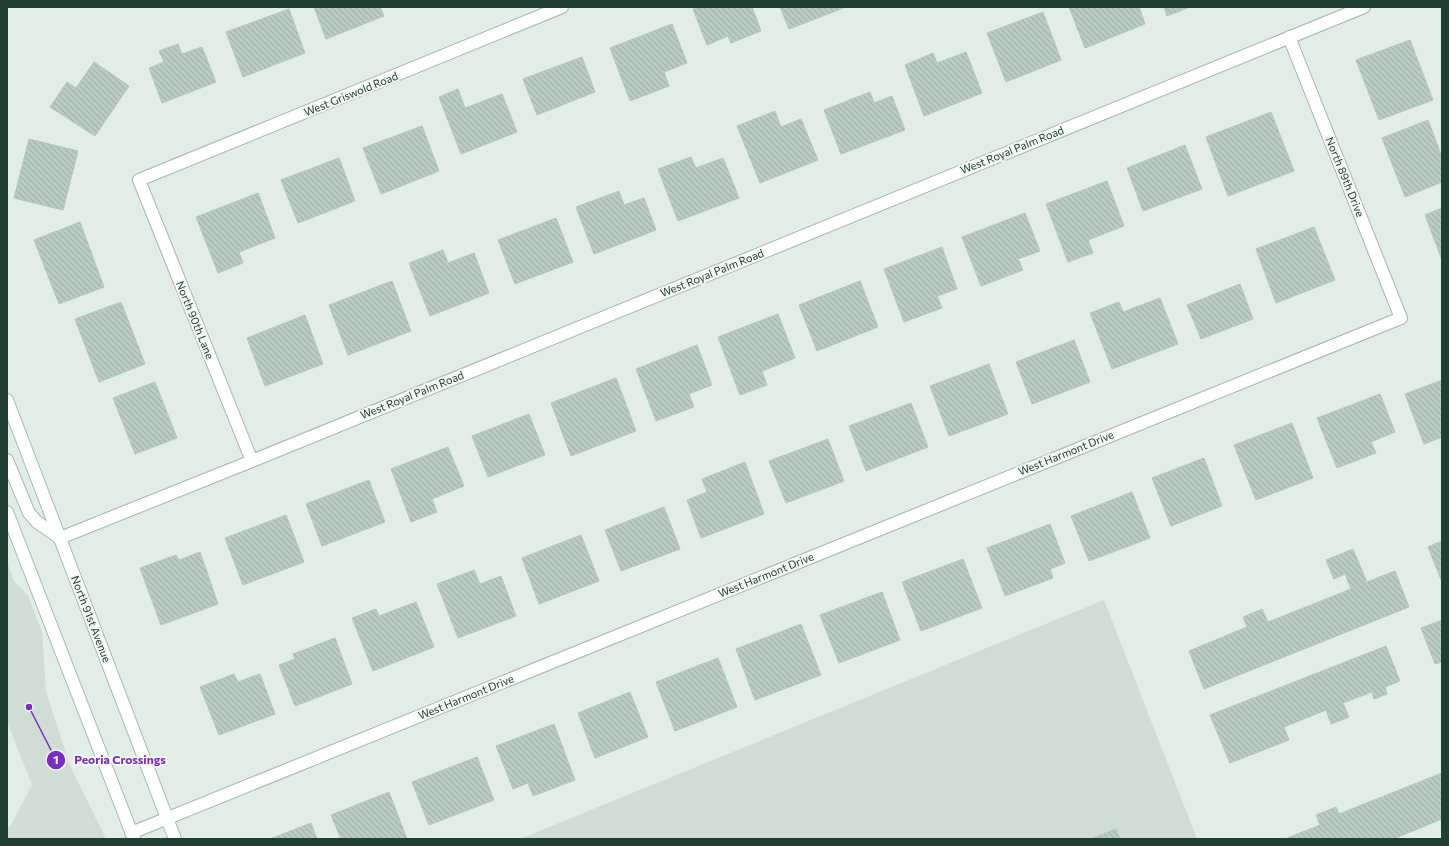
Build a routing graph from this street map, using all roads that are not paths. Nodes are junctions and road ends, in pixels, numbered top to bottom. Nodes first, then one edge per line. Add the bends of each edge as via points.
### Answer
1 (562, 7) edge
2 (1364, 7) edge
3 (1289, 37) junction
4 (139, 180) joint
5 (1400, 318) joint
6 (7, 400) edge
7 (7, 460) edge
8 (252, 461) junction
9 (7, 512) edge
10 (60, 538) junction
11 (167, 818) junction
12 (132, 836) edge
13 (175, 839) edge

1 - 4 street, West Griswold Road
2 - 3 street, West Royal Palm Road
3 - 5 street, North 89th Drive
3 - 8 street, West Royal Palm Road
4 - 8 street, North 90th Lane
5 - 11 street, West Harmont Drive
6 - 10 street, North 91st Avenue
7 - 10 street via 29,513
8 - 10 street, West Royal Palm Road
9 - 12 street
10 - 11 street, North 91st Avenue
11 - 12 street, West Harmont Drive
11 - 13 street, North 91st Avenue

